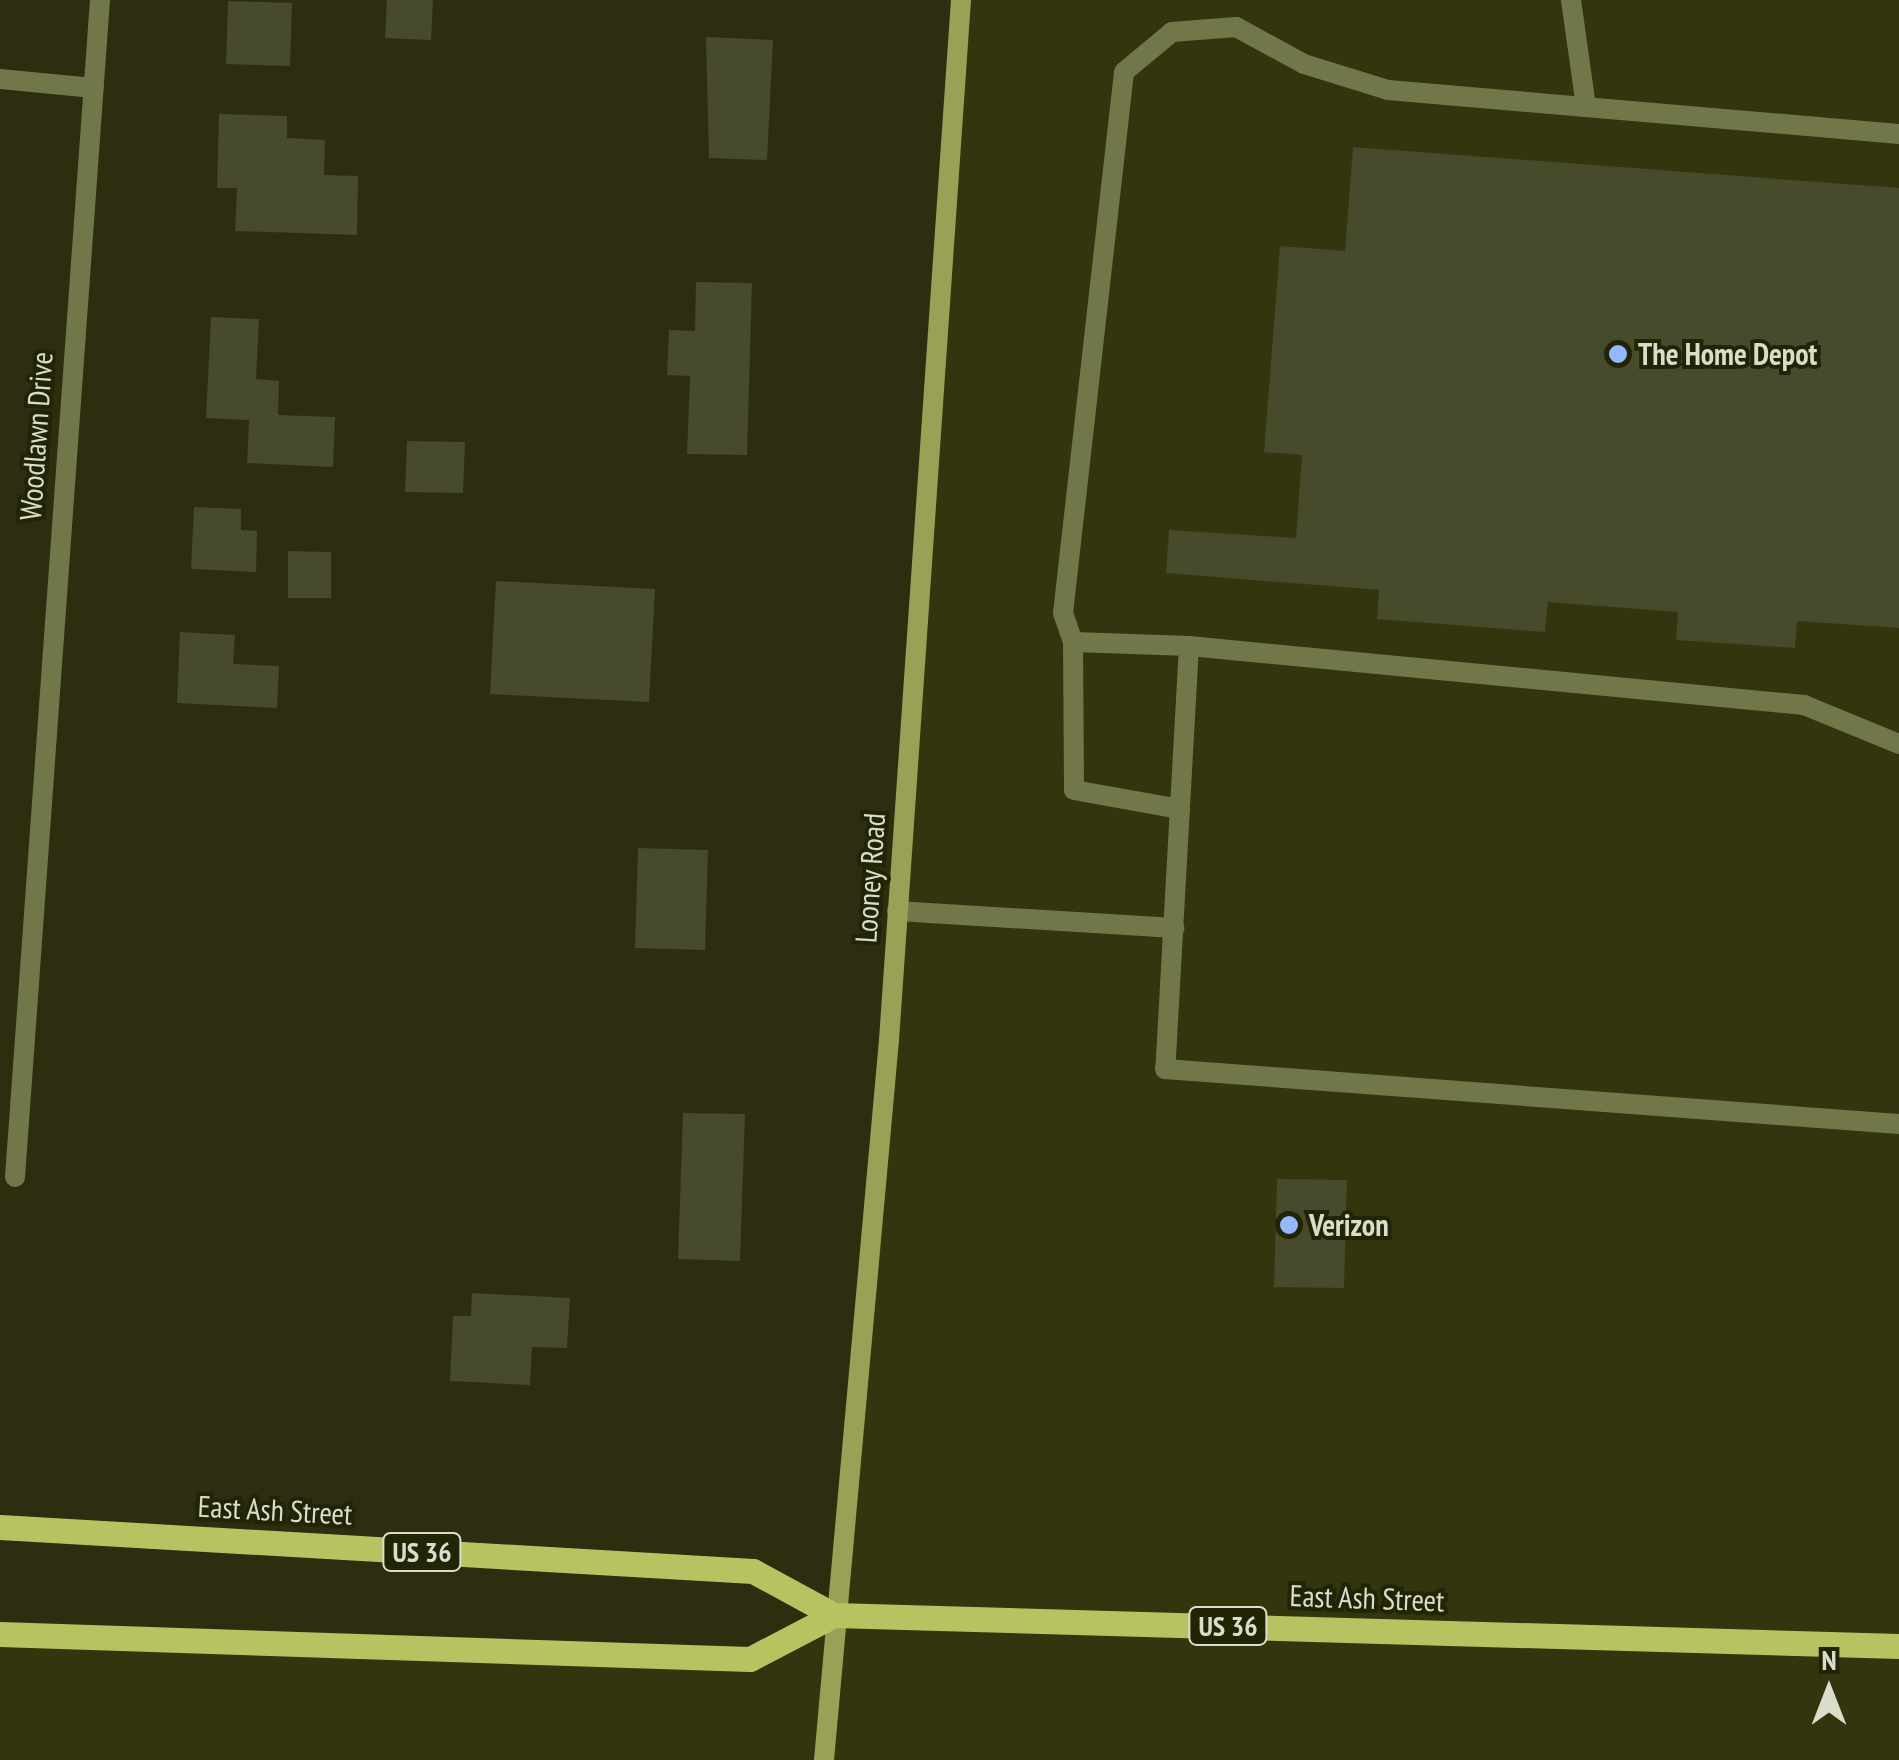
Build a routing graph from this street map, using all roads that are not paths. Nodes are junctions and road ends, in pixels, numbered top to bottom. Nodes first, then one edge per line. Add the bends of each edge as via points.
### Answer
1 (100, 0) edge
2 (961, 0) edge
3 (1570, 0) edge
4 (0, 79) edge
5 (94, 88) junction
6 (1586, 107) junction
7 (1899, 134) edge
8 (1074, 642) junction
9 (1190, 646) junction
10 (1899, 744) edge
11 (1180, 809) junction
12 (897, 912) junction
13 (1174, 928) junction
14 (1899, 1124) edge
15 (16, 1177) dead end
16 (0, 1526) edge
17 (834, 1615) junction
18 (0, 1634) edge
19 (1899, 1646) edge
20 (824, 1760) edge

1 - 5 street, Woodlawn Drive
2 - 12 street, Looney Road
3 - 6 street
4 - 5 street
5 - 15 street, Woodlawn Drive
6 - 7 street
6 - 8 street via 1388,90 1304,64 1236,27 1172,32 1124,72 1063,613
8 - 9 street
8 - 11 street via 1074,790
9 - 10 street via 1804,704
9 - 11 street
11 - 13 street
12 - 13 street
12 - 17 street, Looney Road
13 - 14 street via 1165,1069
16 - 17 main road, East Ash Street / US 36 via 752,1571
17 - 18 main road, East Ash Street / US 36 via 750,1659
17 - 19 main road, East Ash Street / US 36
17 - 20 street, Looney Road

